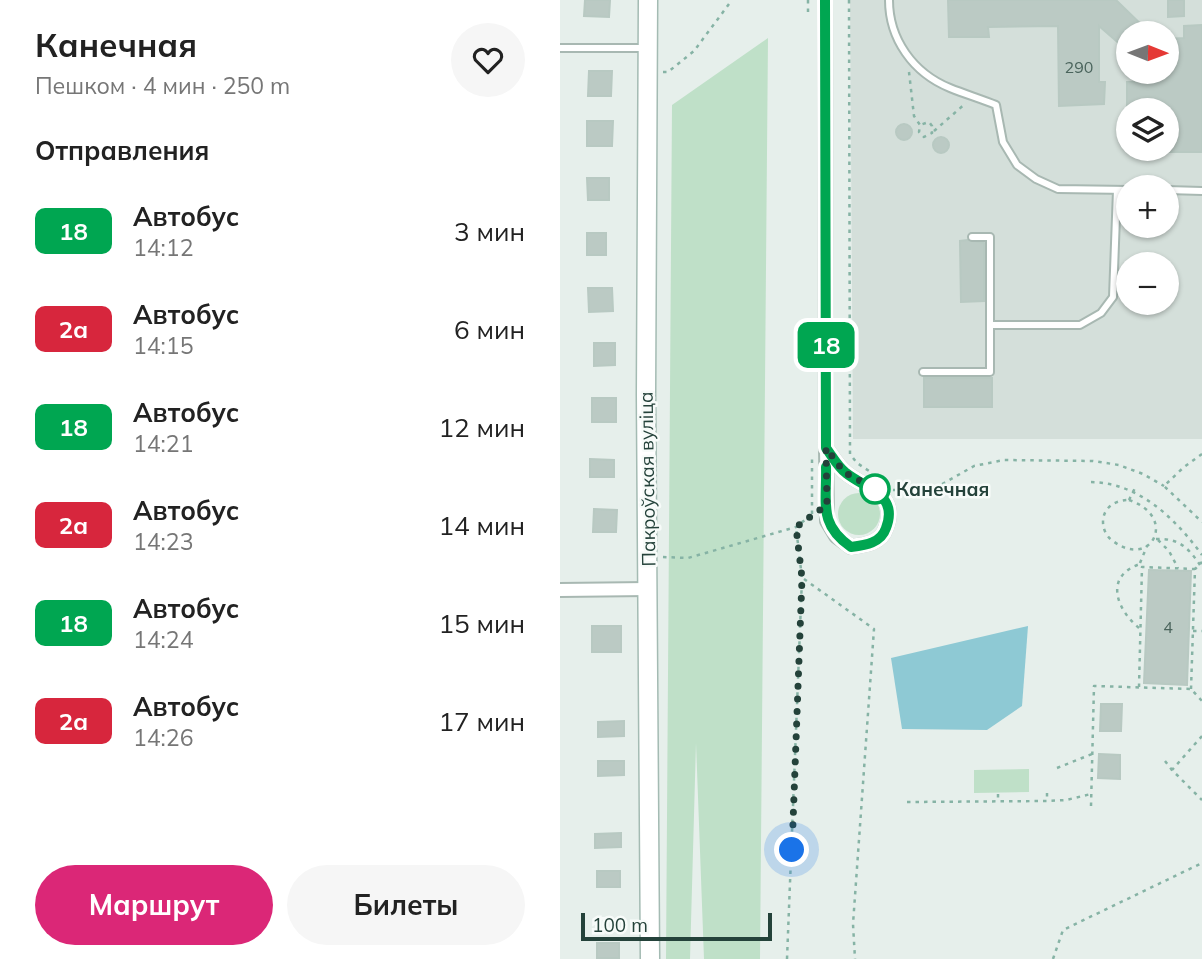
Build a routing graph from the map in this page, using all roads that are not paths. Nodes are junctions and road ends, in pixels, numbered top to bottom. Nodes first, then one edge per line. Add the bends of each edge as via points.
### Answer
1 (649, 0) edge
2 (825, 0) edge
3 (889, 0) edge
4 (560, 48) edge
5 (648, 48) junction
6 (1116, 190) joint
7 (1179, 190) edge
8 (1202, 191) edge
9 (972, 237) dead end
10 (990, 325) junction
11 (923, 372) dead end
12 (826, 448) junction
13 (648, 589) junction
14 (560, 590) edge
15 (650, 959) edge

1 - 5 street, Пакроўская вуліца
2 - 12 street
3 - 6 lane via 889,18 900,47 920,70 948,88 996,105 1003,142 1017,165 1058,189
4 - 5 lane
5 - 13 street, Пакроўская вуліца
6 - 10 lane via 1113,297 1101,313 1080,325
7 - 8 lane
9 - 10 lane via 990,237
10 - 11 lane via 990,372
12 - 12 street via 827,521 836,536 851,547 868,545 883,536 890,519 886,501 875,489 844,472
13 - 14 street
13 - 15 street, Пакроўская вуліца

